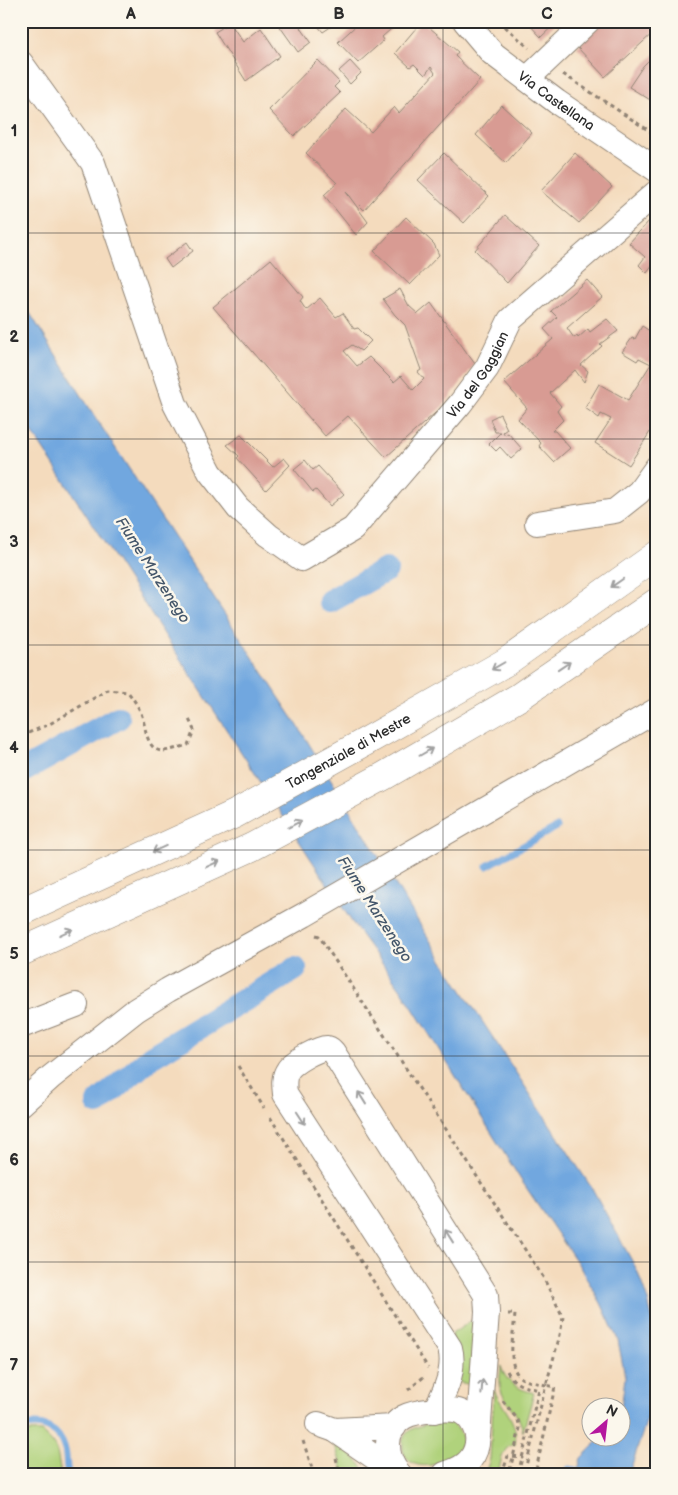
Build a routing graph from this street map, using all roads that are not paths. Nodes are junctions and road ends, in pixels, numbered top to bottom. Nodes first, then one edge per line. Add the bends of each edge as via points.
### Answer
1 (465, 21) edge
2 (588, 21) edge
3 (21, 63) edge
4 (527, 79) junction
5 (657, 170) edge
6 (657, 192) edge
7 (657, 467) edge
8 (537, 522) dead end
9 (657, 555) edge
10 (657, 602) edge
11 (657, 710) edge
12 (21, 912) edge
13 (21, 952) edge
14 (76, 1005) dead end
15 (21, 1026) edge
16 (21, 1104) edge
17 (434, 1411) junction
18 (394, 1427) junction
19 (478, 1436) junction
20 (399, 1474) edge
21 (445, 1474) edge

1 - 4 street, Via Castellana via 492,53
2 - 4 street
3 - 6 street, Via del Gaggian via 93,163 175,404 210,472 238,508 302,559 353,529 465,397 486,368 510,320
4 - 5 street, Via Castellana
7 - 8 street via 639,492 614,511
9 -> 12 highway, Tangenziale di Mestre via 506,662 365,742 235,814
13 -> 10 highway via 252,847 384,776 519,697
11 - 16 street via 136,1010
14 - 15 street
17 - 18 street via 403,1417
17 - 19 street via 461,1412 473,1424
19 -> 17 street via 488,1312 486,1295 334,1052 323,1048 289,1068 284,1083 285,1094 450,1348 452,1357 448,1380
18 - 20 street via 388,1438 388,1449 392,1466
18 - 20 street via 321,1431
19 - 21 street via 469,1462

